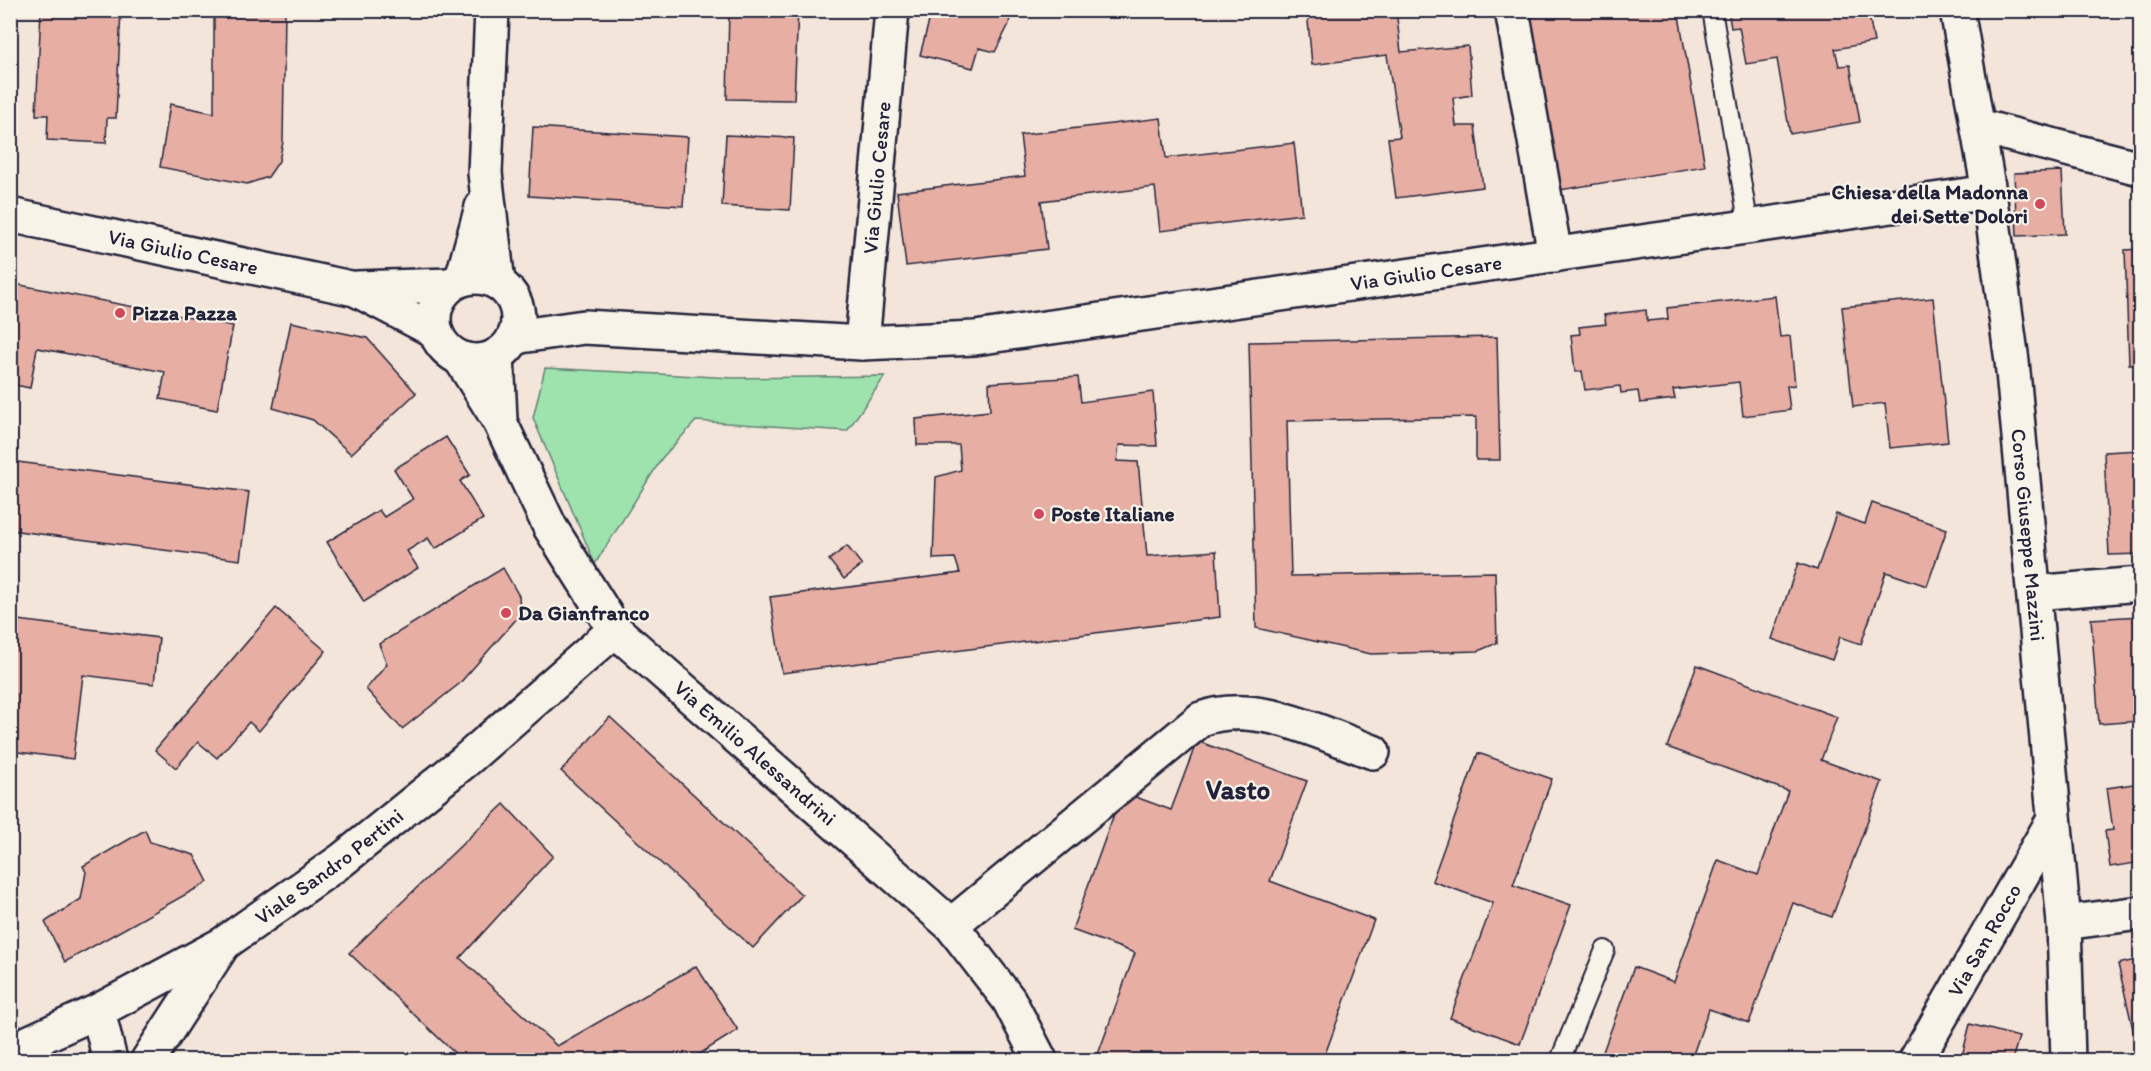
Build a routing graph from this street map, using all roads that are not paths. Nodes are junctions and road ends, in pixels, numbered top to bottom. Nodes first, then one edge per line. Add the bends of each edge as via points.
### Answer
1 (492, 10) edge
2 (892, 10) edge
3 (1512, 10) edge
4 (1712, 10) edge
5 (1957, 10) edge
6 (1978, 126) junction
7 (2140, 168) edge
8 (1989, 192) junction
9 (486, 194) junction
10 (10, 215) edge
11 (1749, 227) junction
12 (1555, 255) junction
13 (456, 282) junction
14 (355, 289) junction
15 (506, 292) junction
16 (584, 327) junction
17 (435, 331) junction
18 (862, 343) junction
19 (506, 346) junction
20 (460, 358) junction
21 (500, 422) junction
22 (2140, 584) edge
23 (2034, 592) junction
24 (615, 630) junction
25 (1373, 752) dead end
26 (2054, 819) junction
27 (2140, 913) edge
28 (2064, 923) junction
29 (951, 925) junction
30 (223, 944) junction
31 (1605, 950) dead end
32 (98, 1011) junction
33 (20, 1053) edge
34 (88, 1060) edge
35 (110, 1060) edge
36 (148, 1060) edge
37 (1040, 1060) edge
38 (1560, 1060) edge
39 (1916, 1060) edge
40 (2068, 1060) edge

1 - 9 street
2 - 18 street, Via Giulio Cesare
3 - 12 street
4 - 11 lane
5 - 6 street, Corso Giuseppe Mazzini
6 - 7 street
6 - 8 street, Corso Giuseppe Mazzini
8 - 11 street, Via Giulio Cesare
8 - 23 street, Corso Giuseppe Mazzini via 2012,361
9 - 13 street
9 - 15 street
10 - 14 street, Via Giulio Cesare
11 - 12 street, Via Giulio Cesare
12 - 18 street, Via Giulio Cesare via 975,338
13 - 14 street, Via Giulio Cesare
13 - 15 street, Via Giulio Cesare via 474,277
13 - 17 street via 435,306
14 - 17 street, Via Giulio Cesare
15 - 16 street, Via Giulio Cesare
15 - 19 street via 517,319
16 - 18 street, Via Giulio Cesare
16 - 19 street, Via Giulio Cesare
17 - 20 street, Via Giulio Cesare via 441,343
19 - 20 street, Via Giulio Cesare via 486,360
19 - 21 street, Via Emilio Alessandrini
20 - 21 street, Via Emilio Alessandrini
21 - 24 street, Via Emilio Alessandrini via 550,527
22 - 23 street
23 - 26 street, Corso Giuseppe Mazzini
24 - 29 street, Via Emilio Alessandrini
24 - 30 street, Viale Sandro Pertini via 404,811
25 - 29 street via 1266,715 1219,712 1201,719
26 - 28 street, Corso Giuseppe Mazzini
26 - 39 street, Via San Rocco
27 - 28 street
28 - 40 street, Corso Giuseppe Mazzini
29 - 37 street, Via Emilio Alessandrini via 1009,1000
30 - 32 street, Viale Sandro Pertini
30 - 36 street
31 - 38 lane
32 - 33 street, Viale Sandro Pertini
32 - 34 street
32 - 35 street

